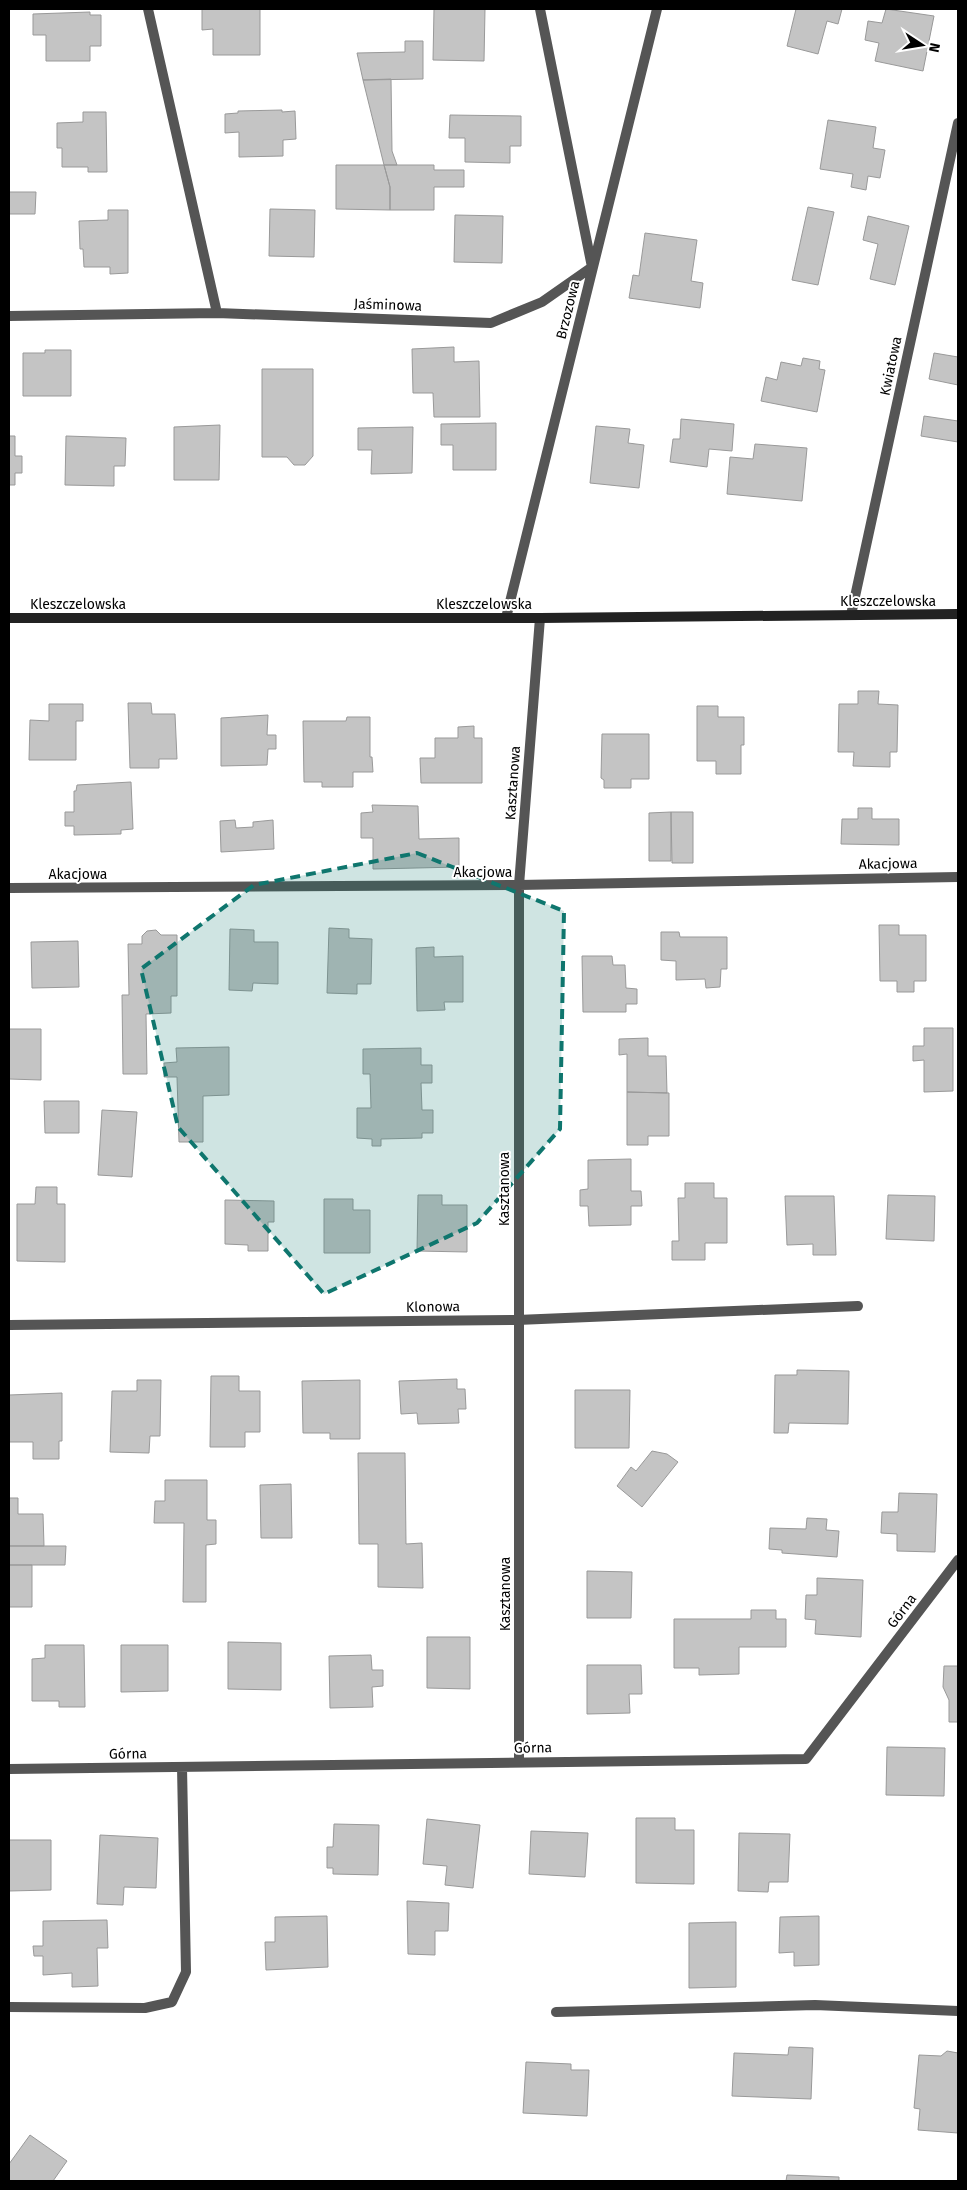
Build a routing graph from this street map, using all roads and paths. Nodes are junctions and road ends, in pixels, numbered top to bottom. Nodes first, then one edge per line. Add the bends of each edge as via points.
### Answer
1 (148, 9) edge
2 (540, 9) edge
3 (657, 9) edge
4 (958, 123) edge
5 (592, 267) junction
6 (216, 313) junction
7 (9, 316) edge
8 (958, 614) edge
9 (851, 615) junction
10 (9, 618) edge
11 (506, 618) junction
12 (540, 618) junction
13 (958, 876) edge
14 (519, 885) junction
15 (9, 888) edge
16 (858, 1306) dead end
17 (518, 1320) junction
18 (9, 1325) edge
19 (958, 1560) edge
20 (519, 1761) junction
21 (182, 1767) junction
22 (9, 1769) edge
23 (9, 2006) edge
24 (958, 2011) edge
25 (556, 2012) dead end

1 - 6 street
2 - 5 street
3 - 5 street, Brzozowa
4 - 9 street, Kwiatowa
5 - 6 street, Jaśminowa via 542,302 491,323
5 - 11 street, Brzozowa
6 - 7 street, Jaśminowa
8 - 9 main road, Kleszczelowska
9 - 12 main road, Kleszczelowska
10 - 11 main road, Kleszczelowska
11 - 12 main road, Kleszczelowska
12 - 14 street, Kasztanowa
13 - 14 street, Akacjowa
14 - 15 street, Akacjowa
14 - 17 street, Kasztanowa
16 - 17 street, Klonowa
17 - 18 street, Klonowa
17 - 20 street, Kasztanowa
19 - 20 street, Górna via 806,1759
20 - 21 street, Górna
21 - 22 street, Górna
21 - 23 street via 186,1972 172,2002 145,2008
24 - 25 street via 815,2005

